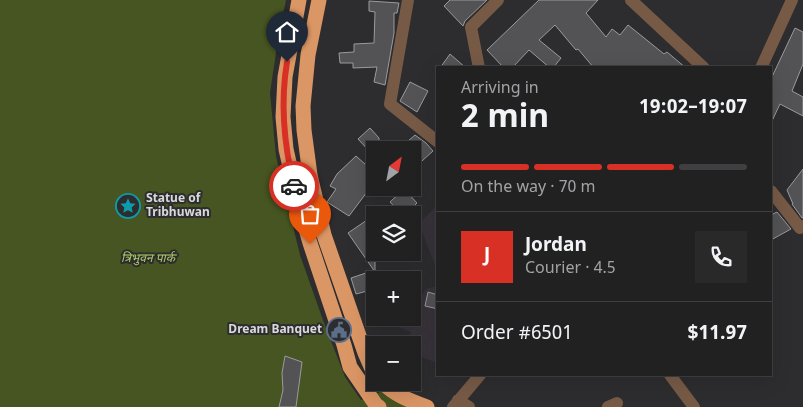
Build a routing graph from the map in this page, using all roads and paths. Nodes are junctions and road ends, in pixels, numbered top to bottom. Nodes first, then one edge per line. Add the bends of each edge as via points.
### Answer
1 (299, 0) edge
2 (319, 0) edge
3 (408, 0) edge
4 (498, 0) edge
5 (631, 0) edge
6 (792, 0) edge
7 (479, 66) edge
8 (702, 66) edge
9 (762, 66) edge
10 (436, 140) edge
11 (310, 175) junction
12 (292, 177) junction
13 (772, 191) edge
14 (802, 229) edge
15 (366, 355) edge
16 (479, 376) edge
17 (671, 376) edge
18 (393, 391) edge
19 (460, 405) edge
20 (379, 407) edge
21 (427, 407) edge
22 (694, 407) edge

1 - 12 highway via 285,77 283,117
2 - 11 highway via 308,55 303,106
3 - 10 street via 390,104
4 - 7 street via 471,27
5 - 8 street
6 - 9 street
11 - 12 highway
11 - 15 highway via 324,235
12 - 20 highway via 350,367
13 - 14 street
16 - 19 street
17 - 22 street
18 - 21 highway

